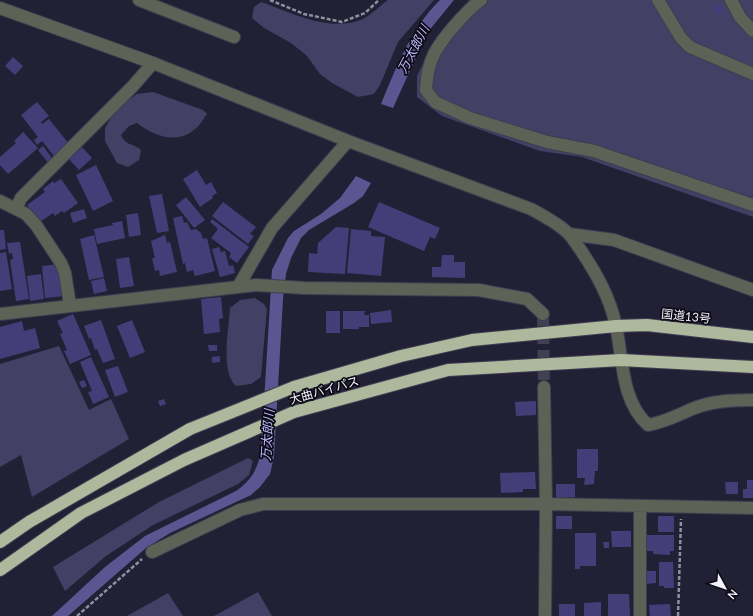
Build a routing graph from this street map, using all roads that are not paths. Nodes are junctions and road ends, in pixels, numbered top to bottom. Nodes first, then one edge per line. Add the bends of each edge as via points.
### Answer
1 (139, 0) edge
2 (481, 0) edge
3 (658, 0) edge
4 (731, 0) edge
5 (0, 8) edge
6 (753, 31) edge
7 (234, 37) dead end
8 (153, 63) junction
9 (753, 74) edge
10 (348, 141) junction
11 (0, 201) edge
12 (753, 205) edge
13 (16, 209) junction
14 (569, 234) junction
15 (238, 287) junction
16 (753, 290) edge
17 (70, 305) junction
18 (0, 314) edge
19 (543, 314) dead end
20 (616, 326) junction
21 (753, 337) edge
22 (621, 360) junction
23 (753, 366) edge
24 (544, 387) tunnel mouth
25 (753, 400) edge
26 (546, 504) junction
27 (640, 506) junction
28 (753, 508) edge
29 (0, 542) edge
30 (152, 552) road end
31 (0, 570) edge
32 (545, 616) edge
33 (640, 616) edge

1 - 7 street
2 - 12 street via 468,9 435,53 427,74 426,90 435,102 470,118 546,142 594,151
3 - 9 street via 681,38 690,47
4 - 6 street via 740,17
5 - 8 street
8 - 10 street
8 - 13 street via 134,86 21,198
10 - 14 street via 531,209
10 - 15 street via 272,228
11 - 13 street
13 - 17 street via 26,214 36,225 61,263
14 - 16 street via 614,240
14 - 20 street via 593,269 609,300
15 - 17 street
15 - 19 street via 256,285 479,290 527,299
17 - 18 street
20 - 21 highway, 国道13号 via 647,325
20 - 22 street
20 - 29 highway, 大曲バイパス via 472,340 401,356 286,390 190,429 42,514
22 - 23 highway
22 - 25 street via 631,402 648,425 664,423 693,409 723,400
22 - 31 highway, 大曲バイパス via 448,370 286,416 184,460 81,512
24 - 26 street
26 - 27 street
26 - 30 street via 263,504 240,510
26 - 32 street
27 - 28 street
27 - 33 street

